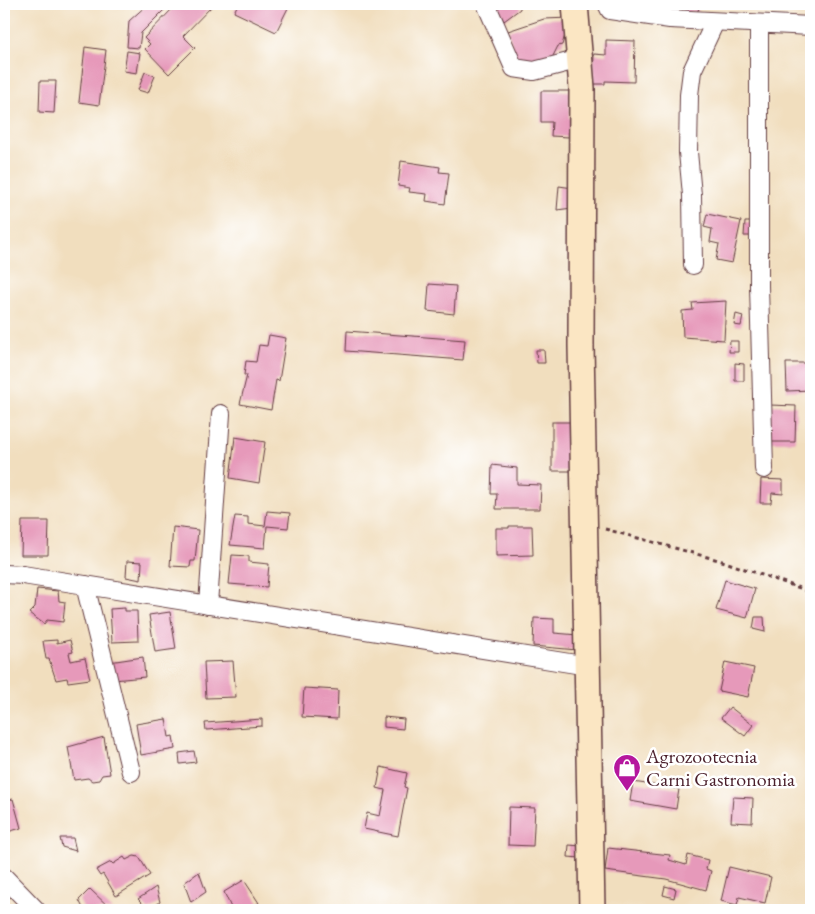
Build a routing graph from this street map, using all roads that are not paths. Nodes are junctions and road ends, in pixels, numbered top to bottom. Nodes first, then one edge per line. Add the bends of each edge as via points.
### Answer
1 (486, 4) edge
2 (575, 4) edge
3 (607, 4) edge
4 (715, 22) junction
5 (758, 24) junction
6 (811, 26) edge
7 (580, 59) junction
8 (693, 265) dead end
9 (221, 414) dead end
10 (764, 469) dead end
11 (4, 574) edge
12 (85, 585) junction
13 (208, 605) junction
14 (588, 666) junction
15 (131, 772) dead end
16 (4, 876) edge
17 (36, 910) edge
18 (592, 910) edge

1 - 7 street via 514,68 534,71
2 - 7 street
3 - 4 street via 610,10 670,20
4 - 5 street
4 - 8 street via 692,71 689,95
5 - 6 street
5 - 10 street via 759,286
7 - 14 street via 581,346
9 - 13 street
11 - 12 street
12 - 13 street
12 - 15 street
13 - 14 street
14 - 18 street
16 - 17 street

